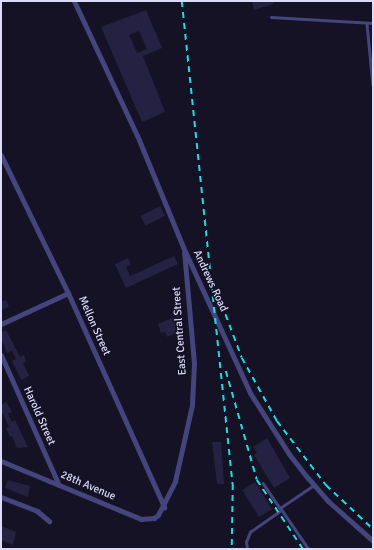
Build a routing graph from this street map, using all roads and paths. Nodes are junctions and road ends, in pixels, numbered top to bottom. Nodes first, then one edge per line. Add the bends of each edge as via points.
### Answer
1 (74, 1) edge
2 (271, 16) dead end
3 (373, 23) edge
4 (367, 24) junction
5 (373, 85) edge
6 (1, 155) edge
7 (183, 247) junction
8 (68, 293) junction
9 (1, 324) edge
10 (1, 355) edge
11 (1, 461) edge
12 (263, 483) dead end
13 (59, 484) junction
14 (314, 485) junction
15 (1, 497) edge
16 (164, 507) junction
17 (280, 509) junction
18 (49, 521) dead end
19 (373, 541) edge
20 (247, 549) edge
21 (308, 549) edge

1 - 7 street, Andrews Road via 140,140
2 - 4 lane
3 - 4 lane
4 - 5 lane
6 - 8 street, Mellon Street
7 - 14 street, Andrews Road via 250,393 289,454
7 - 16 street, East Central Street via 193,355 192,405 177,474
8 - 9 street
8 - 16 street, Mellon Street
10 - 13 street, Harold Street
11 - 13 street, 28th Avenue
12 - 17 lane
13 - 16 street, 28th Avenue via 141,519 154,518
14 - 17 lane
14 - 19 street, Andrews Road
15 - 18 street via 37,511
17 - 20 lane via 250,532 246,542
17 - 21 lane

